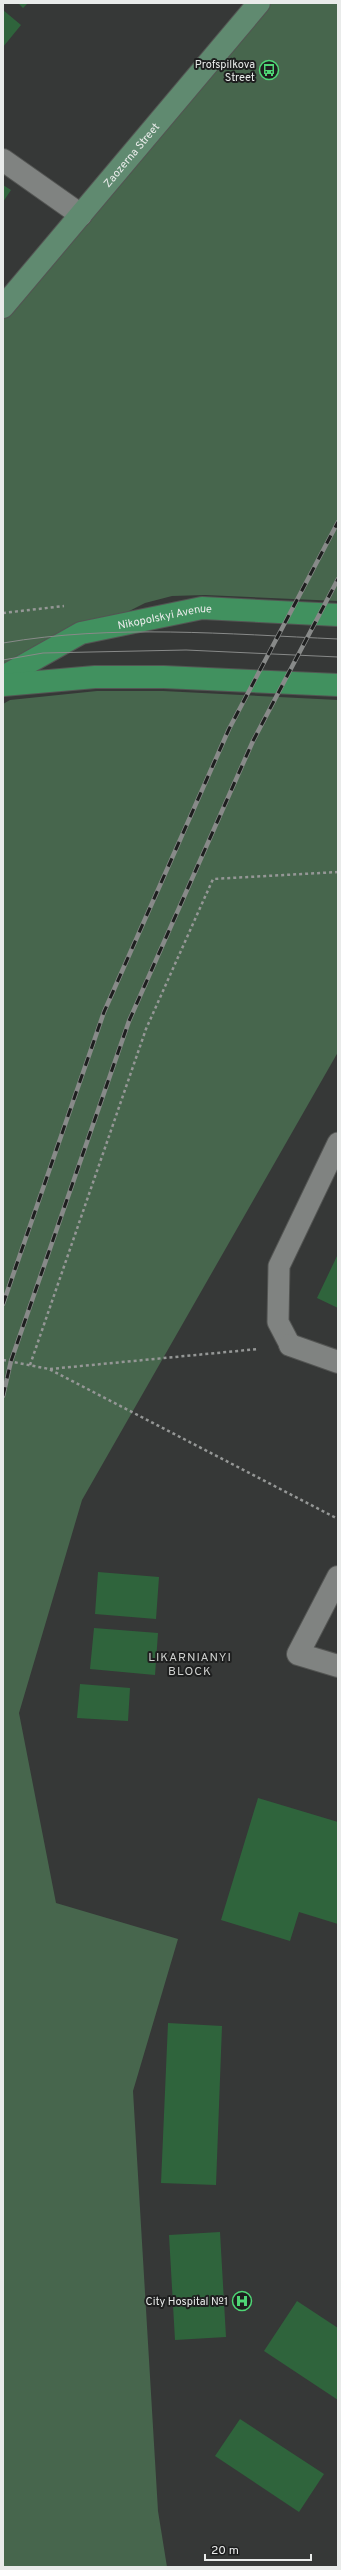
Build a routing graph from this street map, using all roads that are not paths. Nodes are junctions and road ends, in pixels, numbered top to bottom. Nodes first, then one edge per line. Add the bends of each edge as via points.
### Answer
1 (259, 3) edge
2 (3, 160) edge
3 (81, 215) junction
4 (3, 307) edge
5 (338, 615) edge
6 (3, 677) edge
7 (3, 684) edge
8 (338, 685) edge
9 (338, 1143) edge
10 (290, 1345) joint
11 (338, 1362) edge
12 (338, 1576) edge
13 (338, 1666) edge

1 - 3 street, Zaozerna Street
2 - 3 street
3 - 4 street, Zaozerna Street
5 - 6 main road, Nikopolskyi Avenue via 202,608 81,634
7 - 8 main road via 95,677 164,677
9 - 10 lane via 280,1266 278,1322
10 - 11 street
12 - 13 street via 298,1654

